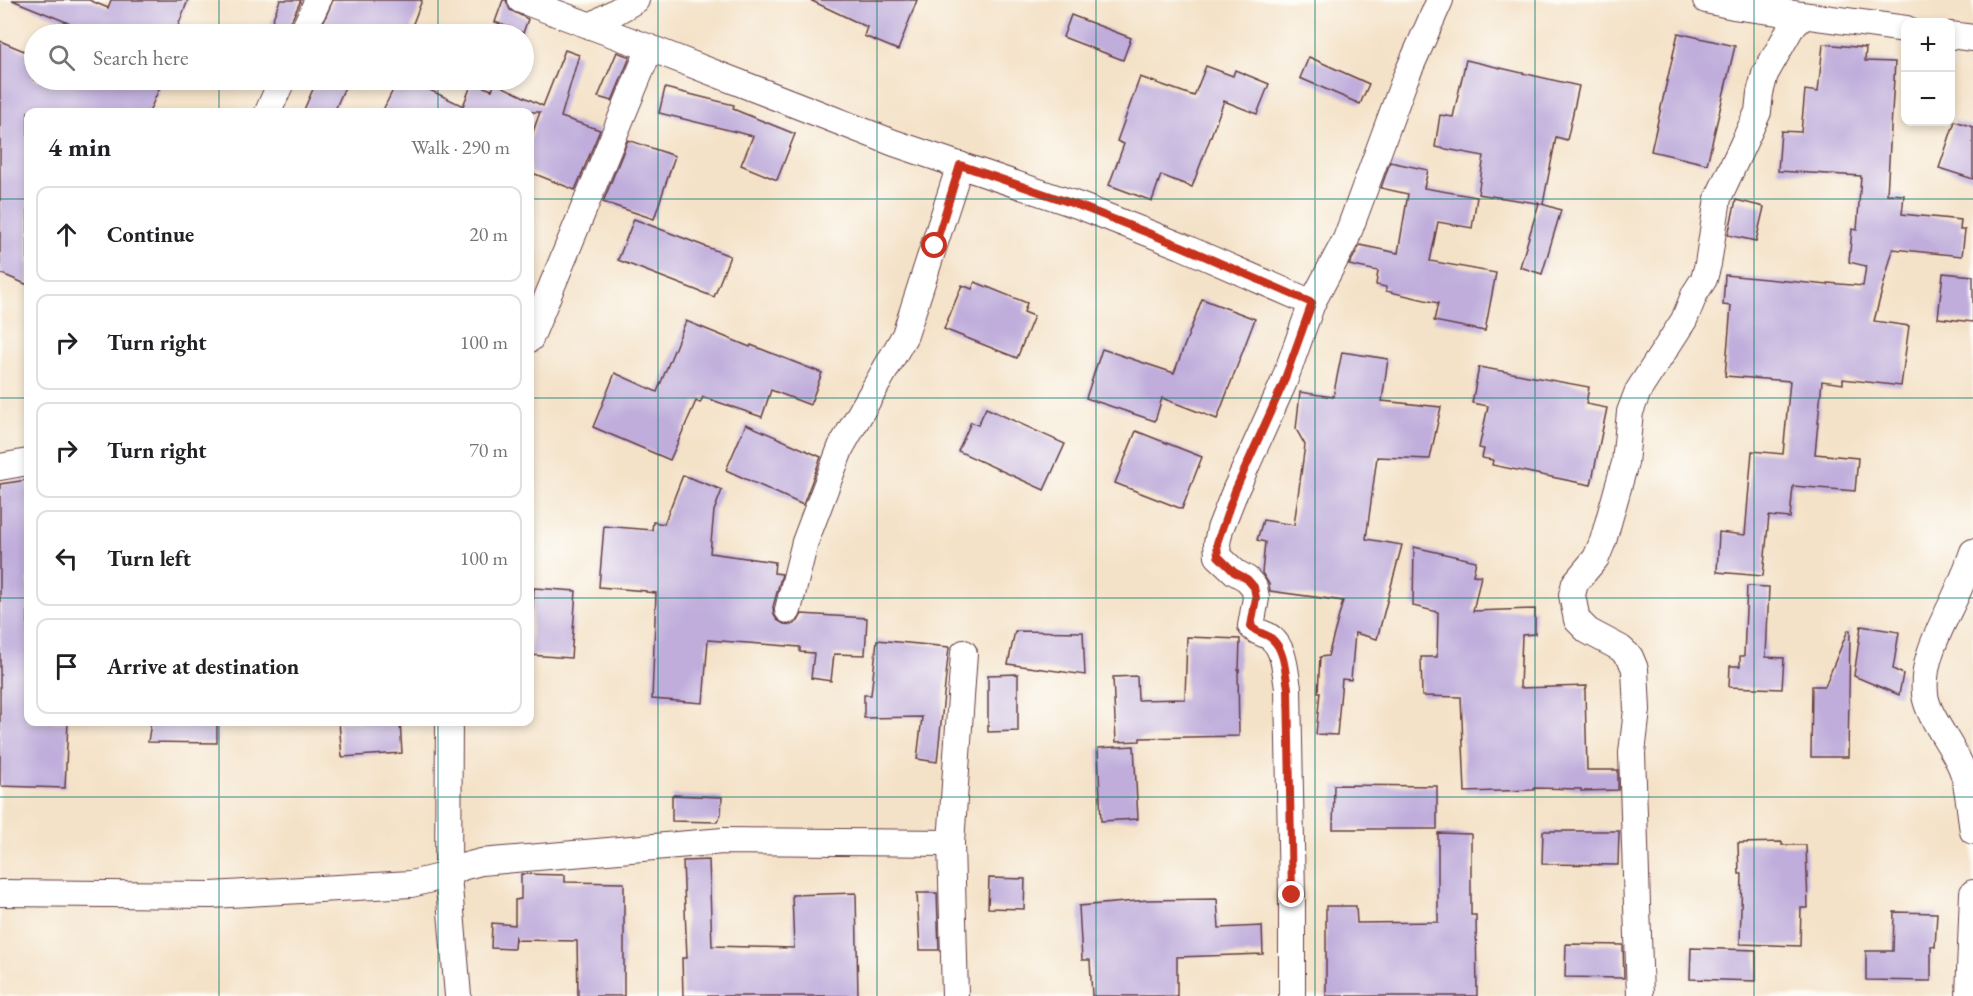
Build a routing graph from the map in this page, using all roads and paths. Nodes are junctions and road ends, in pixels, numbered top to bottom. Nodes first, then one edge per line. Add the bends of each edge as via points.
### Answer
1 (318, 0) edge
2 (521, 0) edge
3 (636, 0) edge
4 (1440, 0) edge
5 (1706, 0) edge
6 (1810, 11) edge
7 (307, 24) edge
8 (591, 26) junction
9 (1901, 28) edge
10 (1955, 36) edge
11 (1973, 38) edge
12 (650, 48) junction
13 (278, 90) edge
14 (270, 108) edge
15 (960, 165) junction
16 (1312, 303) junction
17 (534, 329) edge
18 (24, 463) edge
19 (0, 467) edge
20 (1973, 552) edge
21 (788, 610) dead end
22 (964, 653) dead end
23 (449, 726) edge
24 (1973, 831) edge
25 (951, 843) junction
26 (448, 875) junction
27 (0, 893) edge
28 (1973, 893) edge
29 (458, 996) edge
30 (955, 996) edge
31 (1292, 996) edge
32 (1640, 996) edge
33 (1969, 996) edge

1 - 7 street
2 - 8 street
3 - 8 street
4 - 16 street via 1405,79 1346,239
5 - 6 street via 1734,6
6 - 9 street
6 - 32 street via 1791,28 1765,74 1758,112 1718,198 1704,279 1684,320 1638,391 1630,412 1625,463 1603,541 1596,558 1575,583 1572,595 1577,620 1588,631 1620,648 1635,669 1637,710 1632,753
8 - 12 street
10 - 11 street
12 - 15 street
12 - 17 street
13 - 14 street
15 - 16 street via 1090,210
15 - 21 street via 904,335 841,447 805,542
16 - 31 street via 1217,543 1218,556 1254,587 1251,626 1255,632 1270,636 1284,662 1288,688
18 - 19 street
20 - 24 street via 1931,649 1925,679 1930,712 1963,772
22 - 25 street
23 - 26 street
25 - 26 street via 723,841 481,862
25 - 30 street
26 - 27 street via 411,884 211,894
26 - 29 street
28 - 33 street

